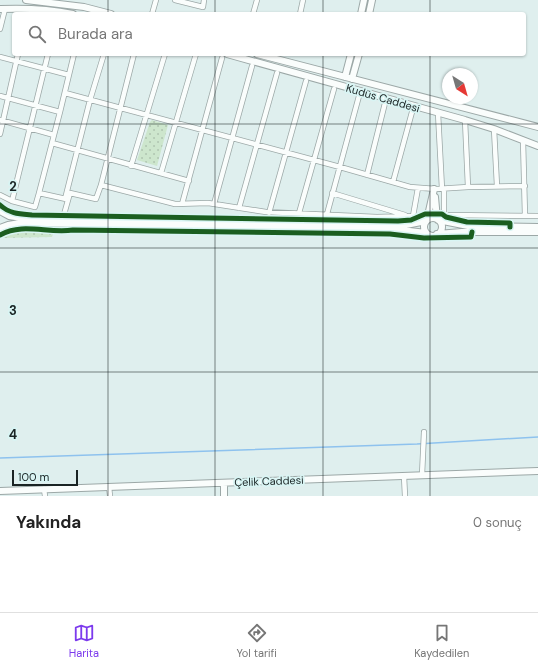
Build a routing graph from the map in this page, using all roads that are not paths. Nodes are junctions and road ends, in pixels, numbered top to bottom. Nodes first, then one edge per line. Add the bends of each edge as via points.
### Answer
1 (26, 0) edge
2 (156, 0) edge
3 (175, 0) edge
4 (204, 0) edge
5 (257, 0) edge
6 (303, 0) edge
7 (364, 0) edge
8 (372, 0) edge
9 (42, 1) edge
10 (3, 9) edge
11 (28, 11) edge
12 (42, 12) edge
13 (103, 12) edge
14 (153, 12) edge
15 (254, 12) edge
16 (300, 12) edge
17 (361, 12) edge
18 (369, 12) edge
19 (0, 29) edge
20 (18, 56) edge
21 (47, 56) edge
22 (74, 56) edge
23 (103, 56) edge
24 (134, 56) edge
25 (164, 56) edge
26 (195, 56) edge
27 (225, 56) edge
28 (266, 56) edge
29 (350, 56) edge
30 (358, 56) edge
31 (0, 57) edge
32 (17, 61) junction
33 (252, 66) dead end
34 (44, 68) junction
35 (277, 73) dead end
36 (69, 74) junction
37 (345, 77) junction
38 (352, 79) junction
39 (306, 81) dead end
40 (334, 89) dead end
41 (65, 94) junction
42 (0, 96) edge
43 (359, 96) dead end
44 (8, 98) junction
45 (90, 100) junction
46 (385, 103) dead end
47 (35, 106) junction
48 (121, 108) junction
49 (60, 112) junction
50 (412, 112) dead end
51 (438, 113) junction
52 (147, 116) junction
53 (465, 120) junction
54 (2, 121) edge
55 (176, 123) junction
56 (538, 127) edge
57 (30, 129) junction
58 (494, 129) junction
59 (202, 130) junction
60 (0, 134) edge
61 (54, 135) junction
62 (232, 138) junction
63 (523, 140) junction
64 (52, 143) junction
65 (257, 145) junction
66 (538, 146) edge
67 (77, 150) junction
68 (286, 152) junction
69 (108, 159) junction
70 (314, 160) junction
71 (131, 166) junction
72 (340, 167) junction
73 (161, 174) junction
74 (367, 175) junction
75 (189, 181) junction
76 (393, 182) junction
77 (101, 184) junction
78 (497, 186) junction
79 (525, 186) junction
80 (468, 187) junction
81 (418, 188) junction
82 (434, 189) junction
83 (443, 189) junction
84 (39, 193) junction
85 (332, 193) junction
86 (0, 195) edge
87 (66, 199) junction
88 (12, 201) junction
89 (182, 204) junction
90 (214, 204) junction
91 (238, 208) junction
92 (0, 211) edge
93 (269, 212) junction
94 (299, 213) junction
95 (327, 214) junction
96 (525, 216) junction
97 (538, 216) edge
98 (410, 217) junction
99 (63, 218) junction
100 (427, 220) junction
101 (438, 220) junction
102 (538, 227) edge
103 (0, 228) edge
104 (538, 232) edge
105 (426, 233) junction
106 (437, 234) junction
107 (424, 432) dead end
108 (538, 471) edge
109 (422, 475) junction
110 (404, 476) junction
111 (224, 482) junction
112 (109, 487) junction
113 (0, 491) edge
114 (45, 493) edge
115 (0, 496) edge
116 (110, 496) edge
117 (224, 496) edge
118 (405, 496) edge

1 - 9 street
2 - 14 street
3 - 4 street via 203,7
5 - 15 street
6 - 16 street
7 - 17 street
8 - 18 street
9 - 13 street
10 - 11 street
10 - 19 street
11 - 12 street
20 - 32 street
21 - 34 street
22 - 36 street
23 - 45 street
24 - 48 street
25 - 52 street
26 - 55 street
27 - 51 street, Kudüs Caddesi
27 - 59 street
28 - 37 street, Kudüs Caddesi
29 - 37 street
30 - 38 street
31 - 32 street
32 - 34 street
32 - 44 street
33 - 62 street
34 - 36 street
34 - 47 street
35 - 65 street
36 - 41 street
37 - 38 street, Kudüs Caddesi
38 - 56 street, Kudüs Caddesi
39 - 68 street
40 - 70 street
41 - 45 street
41 - 49 street
42 - 44 street
43 - 72 street
44 - 47 street
44 - 54 street
45 - 48 street
45 - 67 street
46 - 74 street
47 - 49 street
47 - 57 street
48 - 52 street
48 - 69 street
49 - 61 street
50 - 76 street
51 - 53 street, Kudüs Caddesi
51 - 83 street
52 - 55 street
52 - 71 street
53 - 58 street, Kudüs Caddesi
53 - 80 street
54 - 57 street
54 - 60 street
55 - 59 street
55 - 73 street
57 - 61 street
57 - 88 street
58 - 63 street, Kudüs Caddesi
58 - 78 street
59 - 62 street
59 - 75 street
61 - 64 street
62 - 65 street
62 - 90 street
63 - 66 street, Kudüs Caddesi
63 - 79 street
64 - 67 street
64 - 84 street
65 - 68 street
65 - 91 street
67 - 69 street
67 - 87 street
68 - 70 street
68 - 93 street
69 - 71 street
69 - 77 street
70 - 72 street
70 - 94 street
71 - 73 street
72 - 74 street
72 - 85 street
73 - 75 street
74 - 76 street
75 - 89 street
76 - 81 street
77 - 87 street via 96,199 70,193
77 - 89 street
78 - 79 street
78 - 80 street
79 - 96 street
80 - 83 street
81 - 82 street
81 - 98 street via 413,216
82 - 83 street
82 - 100 street
82 - 101 street
83 - 96 street via 444,212 448,215
84 - 87 street
84 - 88 street via 35,207
85 - 95 street
85 - 98 street
86 - 88 street
87 - 99 street
89 - 90 street
90 - 91 street
91 - 93 street
92 - 99 street via 16,218
93 - 94 street
94 - 95 street
95 - 98 street
96 - 97 street
99 - 100 street via 406,225
100 - 101 street
100 - 105 street via 424,226
101 - 102 street via 468,226
101 - 106 street via 441,226
103 - 105 street via 20,223 393,229
104 - 106 street
105 - 106 street
107 - 109 street
108 - 109 street, Çelik Caddesi
109 - 110 street, Çelik Caddesi
110 - 111 street, Çelik Caddesi
110 - 118 street
111 - 112 street, Çelik Caddesi
111 - 117 street
112 - 114 street, Çelik Caddesi
112 - 116 street
113 - 114 street, Çelik Caddesi
113 - 115 street

